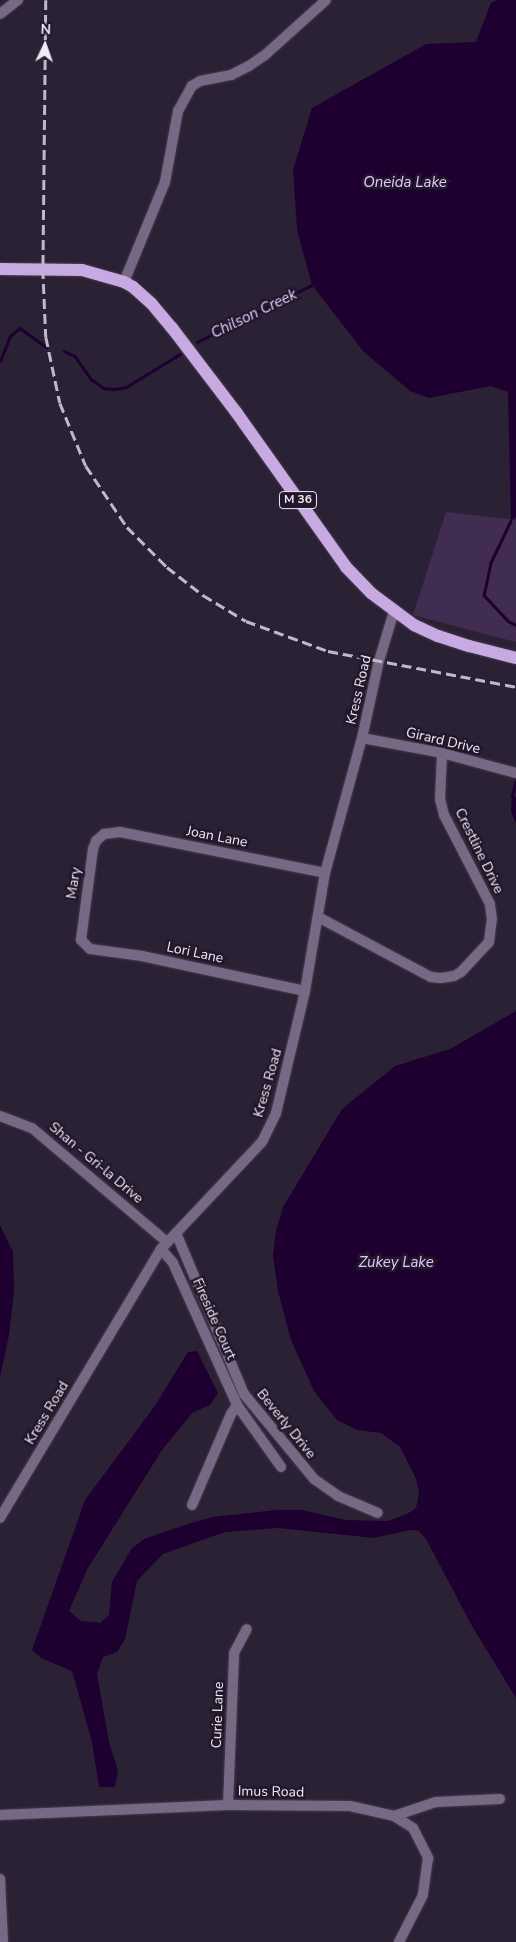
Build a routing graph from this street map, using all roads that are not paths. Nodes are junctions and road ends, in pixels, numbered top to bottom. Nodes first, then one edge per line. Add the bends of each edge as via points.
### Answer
1 (18, 0) edge
2 (326, 0) edge
3 (0, 14) edge
4 (0, 269) edge
5 (124, 282) junction
6 (394, 611) junction
7 (516, 658) edge
8 (362, 738) junction
9 (442, 753) junction
10 (516, 773) edge
11 (104, 834) joint
12 (325, 873) junction
13 (318, 917) junction
14 (81, 940) joint
15 (306, 991) junction
16 (0, 1116) edge
17 (176, 1233) junction
18 (164, 1245) junction
19 (237, 1405) junction
20 (281, 1467) dead end
21 (192, 1505) dead end
22 (378, 1513) dead end
23 (0, 1518) edge
24 (246, 1629) dead end
25 (500, 1799) dead end
26 (228, 1805) junction
27 (0, 1815) edge
28 (394, 1816) junction
29 (0, 1879) edge
30 (3, 1942) edge
31 (399, 1942) edge

1 - 3 street
2 - 5 street via 249,66 231,75 200,81 192,86 178,112 165,182
4 - 5 main road, M 36 via 82,270
5 - 6 main road, M 36 via 161,314 346,566 371,594
6 - 7 main road, M 36 via 438,636
6 - 8 street, Kress Road
8 - 9 street, Girard Drive
8 - 12 street, Kress Road
9 - 10 street, Girard Drive
9 - 13 street, Crestline Drive via 440,799 444,815 490,904 489,942 461,972 436,978
11 - 12 street, Joan Lane via 120,832
11 - 14 street, Mary via 93,849
12 - 13 street, Kress Road
13 - 15 street, Kress Road
14 - 15 street, Lori Lane via 90,949 142,956
15 - 17 street, Kress Road via 276,1113 262,1142
16 - 18 street, Shan - Gri-la Drive via 32,1128
17 - 18 street, Kress Road
17 - 22 street, Beverly Drive via 244,1394 314,1479 338,1496
18 - 19 street, Fireside Court
18 - 23 street, Kress Road
19 - 20 street, Fireside Court
19 - 21 street
24 - 26 street, Curie Lane via 234,1653
25 - 28 street via 436,1802
26 - 27 street, Imus Road
26 - 28 street, Imus Road via 350,1806
28 - 31 street, Imus Road via 413,1828 428,1858 423,1895
29 - 30 street

